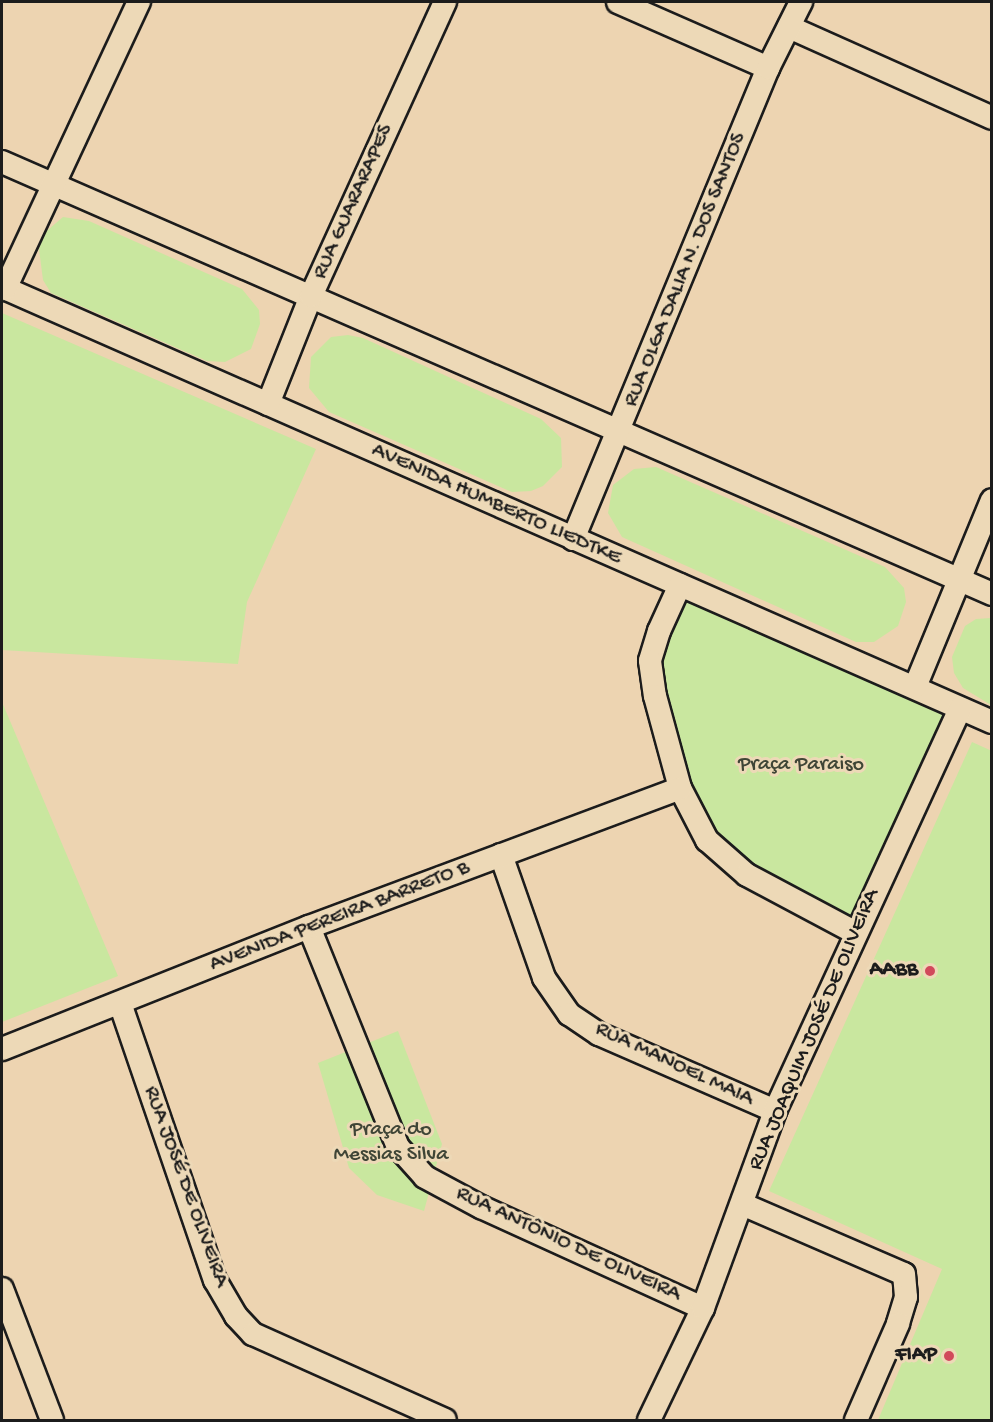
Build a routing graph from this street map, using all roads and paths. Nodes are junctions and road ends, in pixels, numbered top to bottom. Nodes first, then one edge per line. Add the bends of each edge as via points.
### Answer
1 (140, 2) edge
2 (445, 2) edge
3 (618, 2) edge
4 (801, 2) edge
5 (789, 27) junction
6 (768, 68) junction
7 (992, 118) edge
8 (2, 162) edge
9 (55, 184) junction
10 (3, 288) edge
11 (311, 296) junction
12 (268, 404) junction
13 (619, 432) junction
14 (992, 500) edge
15 (573, 539) junction
16 (959, 579) junction
17 (680, 585) junction
18 (992, 594) edge
19 (915, 687) junction
20 (960, 708) junction
21 (992, 722) edge
22 (680, 788) junction
23 (501, 855) junction
24 (309, 927) junction
25 (854, 932) junction
26 (120, 1003) junction
27 (2, 1049) edge
28 (775, 1111) junction
29 (742, 1204) junction
30 (2, 1289) edge
31 (703, 1308) junction
32 (52, 1420) edge
33 (445, 1420) edge
34 (649, 1420) edge
35 (856, 1420) edge

1 - 9 street
2 - 11 street, RUA GUARARAPES
3 - 6 street
4 - 5 street, RUA OLGA DALIA N. DOS SANTOS
5 - 6 street, RUA OLGA DALIA N. DOS SANTOS
5 - 7 street
6 - 13 street, RUA OLGA DALIA N. DOS SANTOS
8 - 9 street
9 - 10 street
9 - 11 street
10 - 12 street, AVENIDA HUMBERTO LIEDTKE
11 - 12 street, RUA GUARARAPES
11 - 13 street
12 - 15 street, AVENIDA HUMBERTO LIEDTKE
13 - 15 street, RUA OLGA DALIA N. DOS SANTOS
13 - 16 street
14 - 16 street
15 - 17 street, AVENIDA HUMBERTO LIEDTKE
16 - 18 street
16 - 19 street
17 - 19 street, AVENIDA HUMBERTO LIEDTKE
17 - 22 street via 658,631 650,661 655,696
19 - 20 street, AVENIDA HUMBERTO LIEDTKE
20 - 21 street, AVENIDA HUMBERTO LIEDTKE
20 - 25 street, RUA JOAQUIM JOSÉ DE OLIVEIRA
22 - 23 street, AVENIDA PEREIRA BARRETO B
22 - 25 street via 707,840 747,875
23 - 24 street, AVENIDA PEREIRA BARRETO B
23 - 28 street, RUA MANOEL MAIA via 544,978 569,1014 599,1034
24 - 26 street, AVENIDA PEREIRA BARRETO B
24 - 31 street, RUA ANTÔNIO DE OLIVEIRA via 398,1147 425,1177 481,1207
25 - 28 street, RUA JOAQUIM JOSÉ DE OLIVEIRA
26 - 27 street, AVENIDA PEREIRA BARRETO B
26 - 33 street, RUA JOSÉ DE OLIVEIRA via 215,1280 236,1316 253,1334
28 - 29 street, RUA JOAQUIM JOSÉ DE OLIVEIRA
29 - 31 street, RUA JOAQUIM JOSÉ DE OLIVEIRA
29 - 35 street via 898,1268 907,1284 898,1324
30 - 32 street
31 - 34 street, RUA JOAQUIM JOSÉ DE OLIVEIRA

